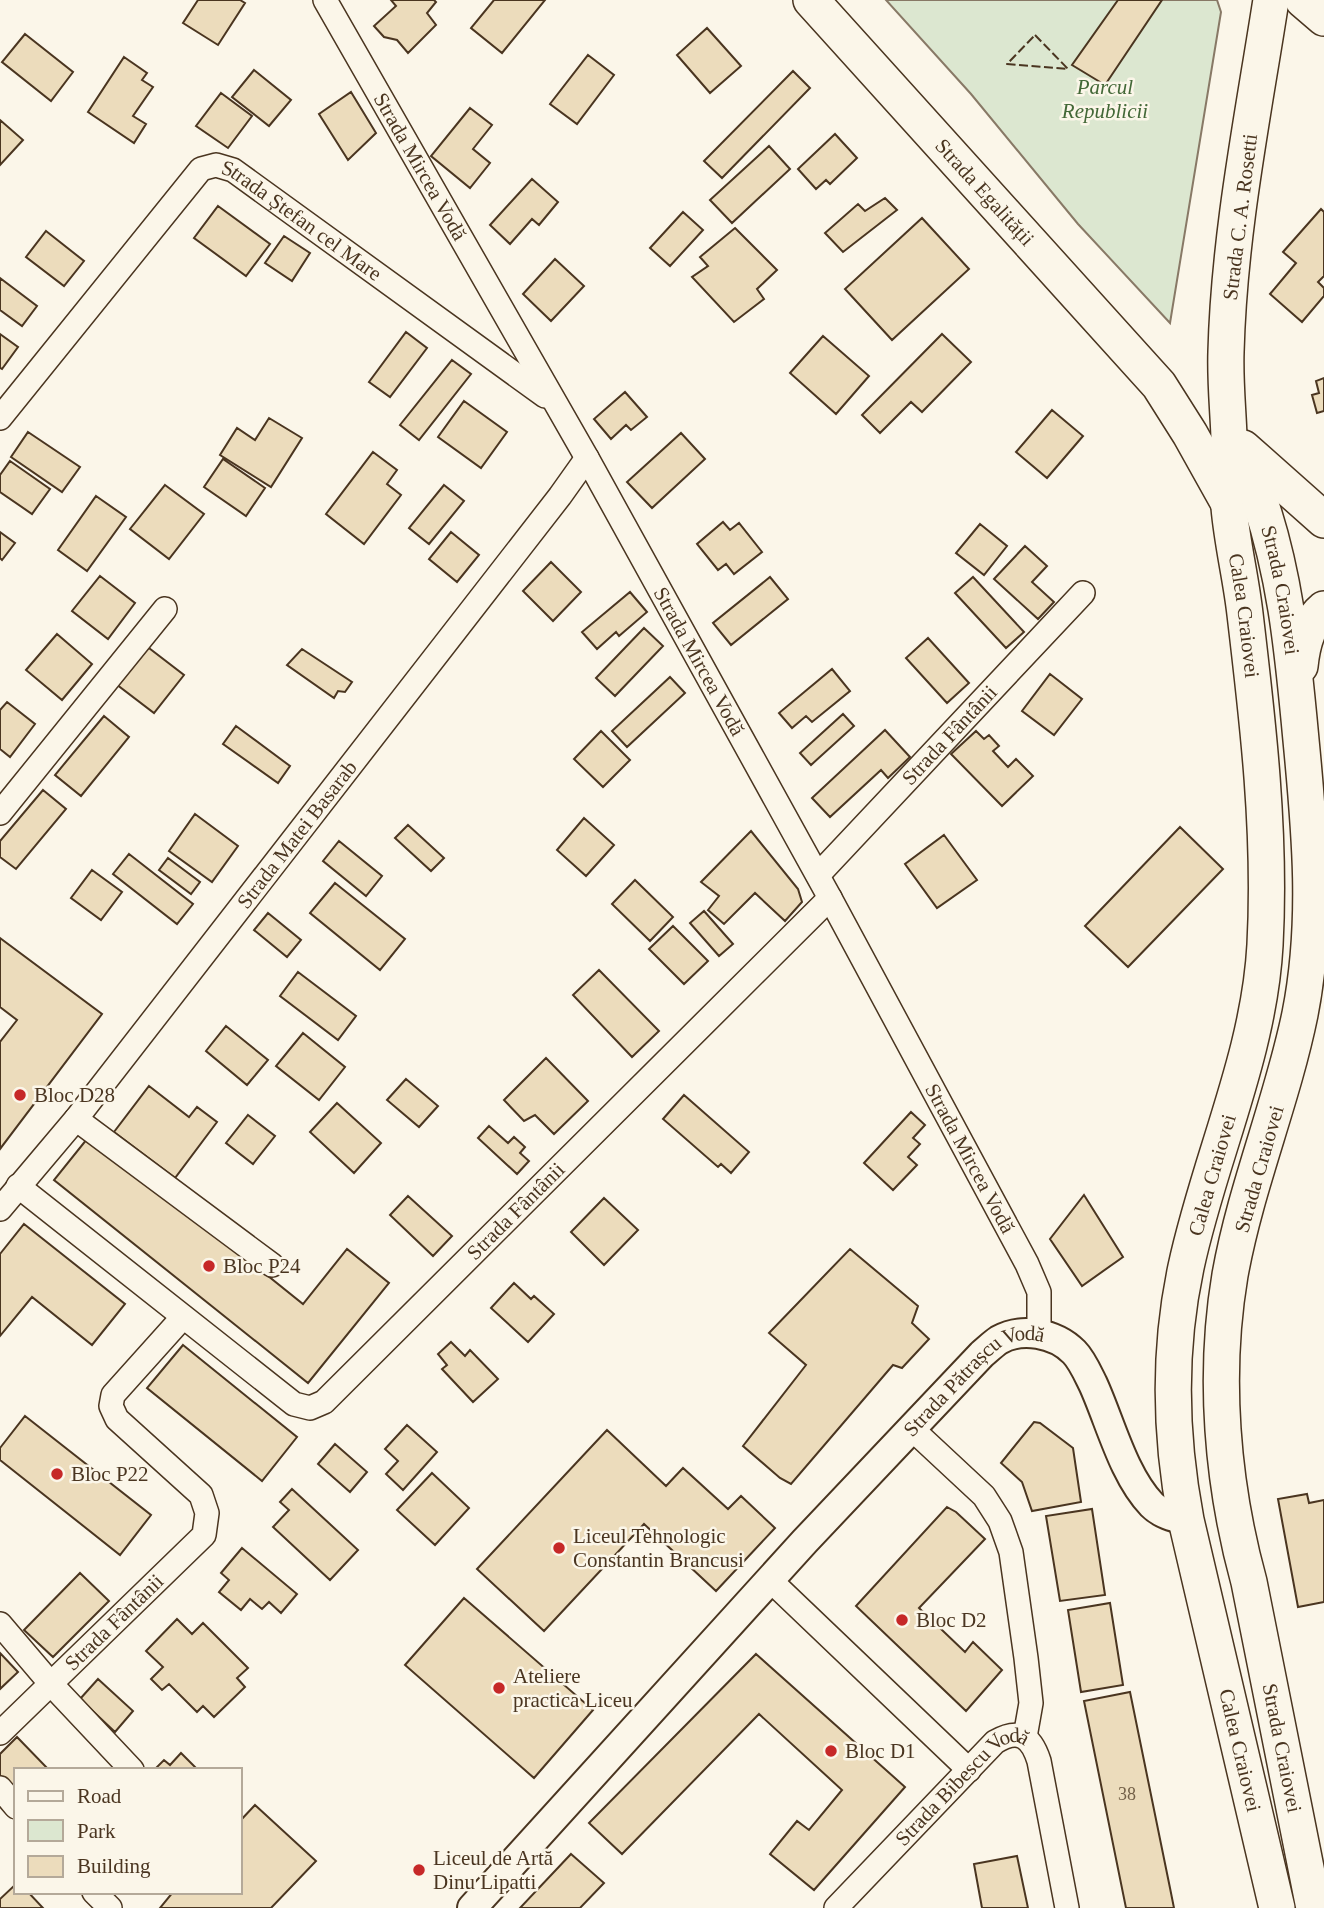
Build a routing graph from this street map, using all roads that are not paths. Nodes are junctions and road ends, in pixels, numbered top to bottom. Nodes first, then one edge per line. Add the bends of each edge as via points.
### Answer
1 (324, 0) edge
2 (811, 0) edge
3 (1271, 0) edge
4 (1303, 0) edge
5 (1324, 18) edge
6 (1159, 385) junction
7 (553, 401) junction
8 (0, 418) edge
9 (1229, 435) junction
10 (587, 458) junction
11 (1229, 505) junction
12 (1324, 520) edge
13 (1083, 593) dead end
14 (165, 609) dead end
15 (1324, 609) edge
16 (1298, 694) junction
17 (0, 813) edge
18 (818, 875) junction
19 (830, 898) junction
20 (76, 1119) junction
21 (18, 1186) junction
22 (0, 1209) edge
23 (272, 1265) dead end
24 (183, 1317) junction
25 (1040, 1334) junction
26 (911, 1429) junction
27 (1186, 1520) junction
28 (770, 1580) junction
29 (0, 1624) edge
30 (51, 1684) junction
31 (0, 1734) edge
32 (1025, 1737) junction
33 (130, 1768) edge
34 (969, 1770) junction
35 (0, 1788) edge
36 (14, 1805) edge
37 (472, 1908) edge
38 (836, 1908) edge
39 (1067, 1908) edge
40 (1277, 1908) edge
41 (1314, 1908) edge

1 - 7 street, Strada Mircea Vodă
2 - 6 main road, Strada Egalității
3 - 9 main road, Strada C. A. Rosetti via 1231,277 1226,354
4 - 5 main road
6 - 9 main road
6 - 11 main road
7 - 8 street, Strada Ștefan cel Mare via 233,170 216,164 201,169
7 - 10 street, Strada Mircea Vodă
9 - 11 main road, Calea Craiovei
9 - 12 main road
9 - 16 main road, Strada Craiovei via 1252,479 1269,527 1283,587
10 - 18 street, Strada Mircea Vodă
10 - 20 street, Strada Matei Basarab
11 - 27 main road, Calea Craiovei via 1258,733 1267,850 1265,951 1239,1086 1186,1267 1175,1333 1174,1433
13 - 18 street, Strada Fântânii
14 - 17 street
15 - 16 main road via 1305,639
16 - 41 main road, Strada Craiovei via 1311,847 1310,954 1289,1066 1230,1274 1222,1363 1223,1433 1235,1533 1249,1582
18 - 19 street, Strada Mircea Vodă
19 - 24 street, Strada Fântânii via 324,1402 310,1408 294,1404
19 - 25 street, Strada Mircea Vodă via 1027,1264 1040,1292
20 - 21 street, Strada Matei Basarab
20 - 23 street
21 - 22 street, Strada Matei Basarab
21 - 24 street, Strada Fântânii
24 - 30 street, Strada Fântânii via 113,1395 111,1406 117,1419 201,1495 207,1513 204,1535
25 - 26 street, Strada Pătrașcu Vodă via 1000,1339
25 - 27 street, Strada Pătrașcu Vodă via 1075,1352 1143,1494 1166,1515
26 - 28 street, Strada Pătrașcu Vodă
26 - 32 street via 984,1496 1000,1521 1011,1552 1026,1658 1031,1703
27 - 40 main road, Calea Craiovei
28 - 34 street
28 - 37 street, Strada Pătrașcu Vodă
29 - 30 street
30 - 31 street, Strada Fântânii
30 - 33 street
32 - 34 street, Strada Bibescu Vodă via 1008,1735 995,1742
32 - 39 street, Strada Bibescu Vodă via 1040,1761
34 - 38 street, Strada Bibescu Vodă
35 - 36 street

